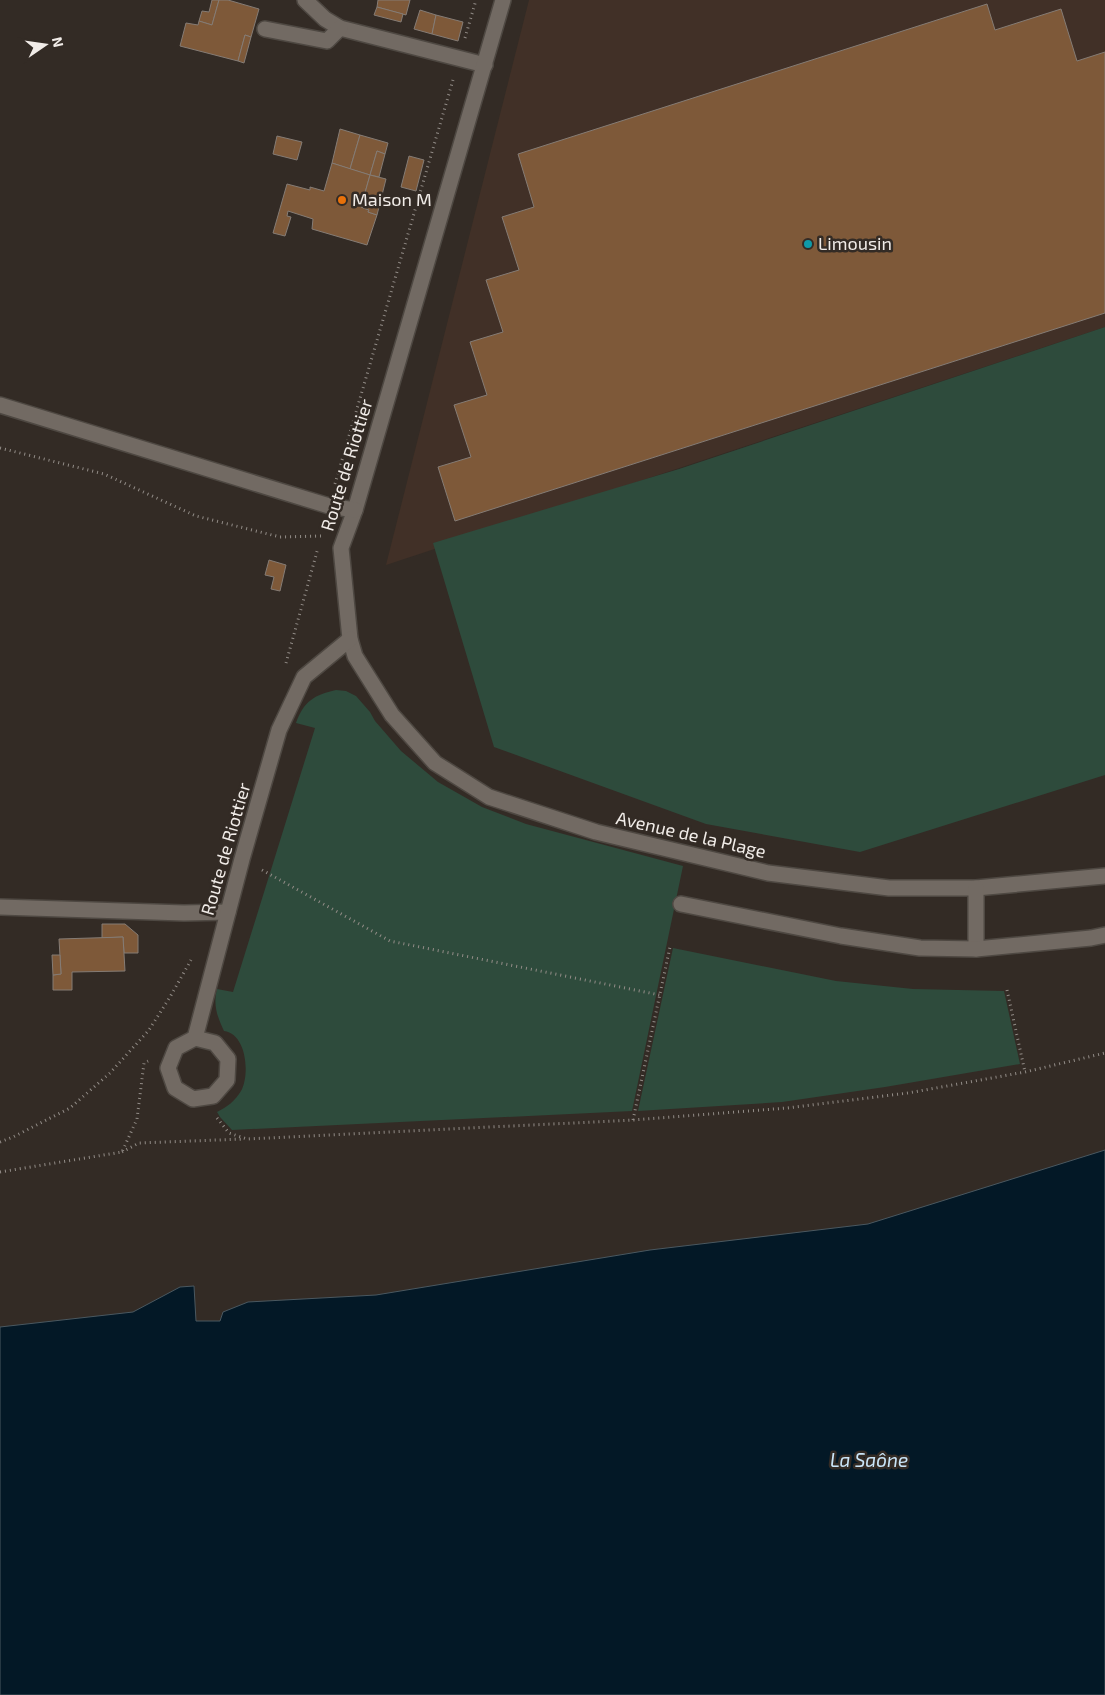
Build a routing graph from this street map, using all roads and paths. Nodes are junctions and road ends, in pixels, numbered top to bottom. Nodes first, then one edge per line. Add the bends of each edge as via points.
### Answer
1 (305, 0) edge
2 (503, 0) edge
3 (265, 28) dead end
4 (340, 28) junction
5 (484, 65) junction
6 (0, 405) edge
7 (0, 448) edge
8 (355, 510) junction
9 (321, 536) dead end
10 (350, 639) junction
11 (242, 859) junction
12 (1105, 876) edge
13 (976, 888) junction
14 (680, 904) dead end
15 (0, 906) edge
16 (228, 912) junction
17 (1105, 934) edge
18 (670, 947) dead end
19 (976, 949) junction
20 (193, 956) dead end
21 (1007, 990) dead end
22 (660, 995) junction
23 (195, 1038) junction
24 (176, 1048) junction
25 (1105, 1053) edge
26 (1025, 1072) junction
27 (205, 1097) junction
28 (633, 1120) junction
29 (247, 1139) junction
30 (0, 1142) edge
31 (122, 1152) junction
32 (0, 1172) edge

1 - 4 street
2 - 5 street, Route de Riottier
3 - 4 street via 328,41
4 - 5 street
5 - 8 street, Route de Riottier
6 - 8 street via 329,506
7 - 9 path via 104,474 196,516 280,537
8 - 10 street, Route de Riottier via 341,548
10 - 11 street, Route de Riottier via 304,677 280,730
10 - 13 street, Avenue de la Plage via 355,656 392,715 435,763 489,797 596,832 768,873 889,888
11 - 16 street, Route de Riottier
11 - 22 path via 390,941
12 - 13 street, Avenue de la Plage
13 - 19 street
14 - 19 street via 840,936 920,948
15 - 16 street
16 - 23 street, Route de Riottier
17 - 19 street
18 - 22 path
20 - 30 path via 149,1030 110,1073 70,1108
21 - 26 path
22 - 28 path
23 - 24 street
23 - 27 street via 215,1043 228,1059 227,1080 213,1096
24 - 27 street via 168,1068 175,1088 192,1099
24 - 31 path via 144,1062 137,1119
25 - 26 path
26 - 28 path via 889,1096
27 - 29 path via 229,1133
28 - 29 path
29 - 31 path via 140,1143
31 - 32 path

